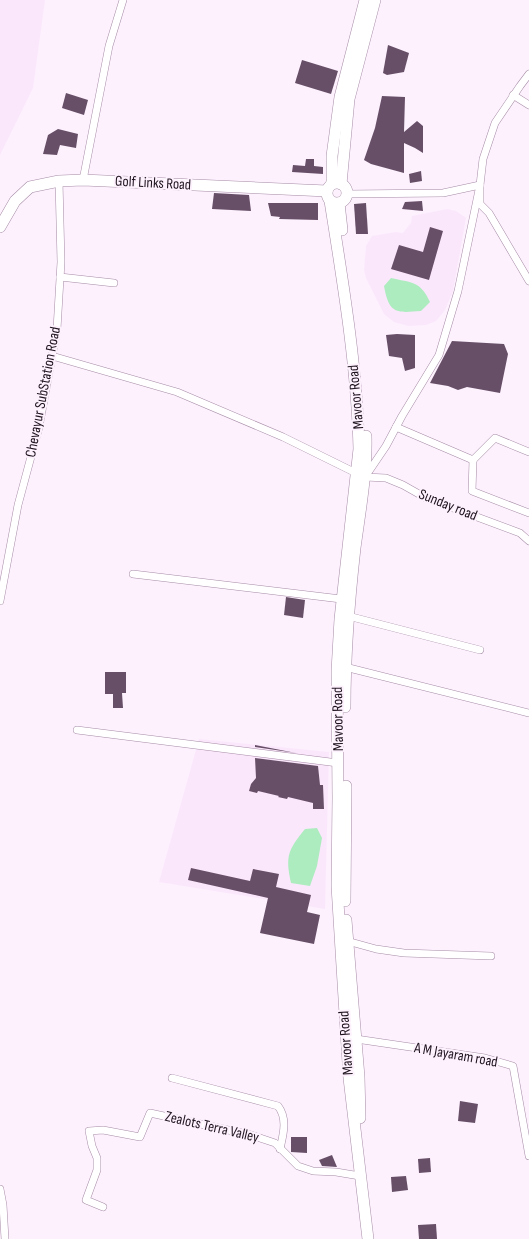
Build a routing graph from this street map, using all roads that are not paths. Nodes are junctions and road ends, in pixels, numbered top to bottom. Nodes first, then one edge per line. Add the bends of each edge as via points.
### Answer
1 (123, 0) edge
2 (365, 0) edge
3 (375, 0) edge
4 (529, 74) edge
5 (513, 95) junction
6 (529, 105) edge
7 (83, 180) junction
8 (59, 181) junction
9 (480, 185) junction
10 (334, 192) junction
11 (347, 194) joint
12 (0, 227) edge
13 (60, 277) junction
14 (529, 281) edge
15 (114, 283) dead end
16 (52, 356) junction
17 (396, 427) junction
18 (529, 452) edge
19 (473, 460) junction
20 (361, 475) junction
21 (529, 513) edge
22 (529, 540) edge
23 (133, 574) dead end
24 (341, 599) junction
25 (0, 601) edge
26 (348, 616) junction
27 (480, 650) dead end
28 (345, 667) junction
29 (529, 713) edge
30 (77, 730) dead end
31 (338, 763) junction
32 (347, 941) junction
33 (491, 956) dead end
34 (356, 1039) junction
35 (172, 1078) dead end
36 (280, 1149) junction
37 (529, 1156) edge
38 (360, 1176) junction
39 (0, 1189) edge
40 (103, 1207) dead end
41 (5, 1239) edge
42 (368, 1239) edge
43 (375, 1239) edge

1 - 7 street via 109,46
2 - 10 main road via 340,97 332,156
3 - 10 main road via 349,100
4 - 5 street
5 - 6 street
5 - 9 street via 495,123 483,159
7 - 8 main road, Golf Links Road
7 - 10 main road, Golf Links Road
8 - 12 main road, Golf Links Road via 30,187 15,201
8 - 13 street, Chevayur SubStation Road
9 - 11 street via 443,193
9 - 14 street via 480,204 489,213
9 - 17 street via 458,291 440,355
10 - 11 main road via 346,190
10 - 20 main road, Mavoor Road via 338,252 354,375
13 - 15 street
13 - 16 street, Chevayur SubStation Road via 57,329
16 - 20 street via 177,392 283,437
16 - 25 street, Chevayur SubStation Road via 39,427 18,505
17 - 19 street
17 - 20 street via 386,446
18 - 19 street via 495,438
19 - 21 street via 472,491
20 - 22 street, Sunday road via 386,478 426,498 520,533
20 - 24 main road, Mavoor Road
20 - 26 main road, Mavoor Road via 361,503
23 - 24 street
24 - 31 main road, Mavoor Road via 337,671
26 - 27 street
26 - 28 main road, Mavoor Road
28 - 29 street
28 - 32 main road, Mavoor Road via 344,889
30 - 31 street
31 - 38 main road, Mavoor Road via 338,925 349,1078
32 - 33 street via 404,953
32 - 34 main road, Mavoor Road
34 - 37 street, A M Jayaram road via 484,1058 513,1066
34 - 43 main road, Mavoor Road via 360,1118
35 - 36 street via 278,1106 282,1111 284,1123
36 - 38 street, Zealots Terra Valley via 298,1166 313,1171
36 - 40 street, Zealots Terra Valley via 275,1143 251,1135 150,1113 140,1138 103,1130 89,1131 98,1170 86,1200
38 - 42 main road, Mavoor Road
39 - 41 street

